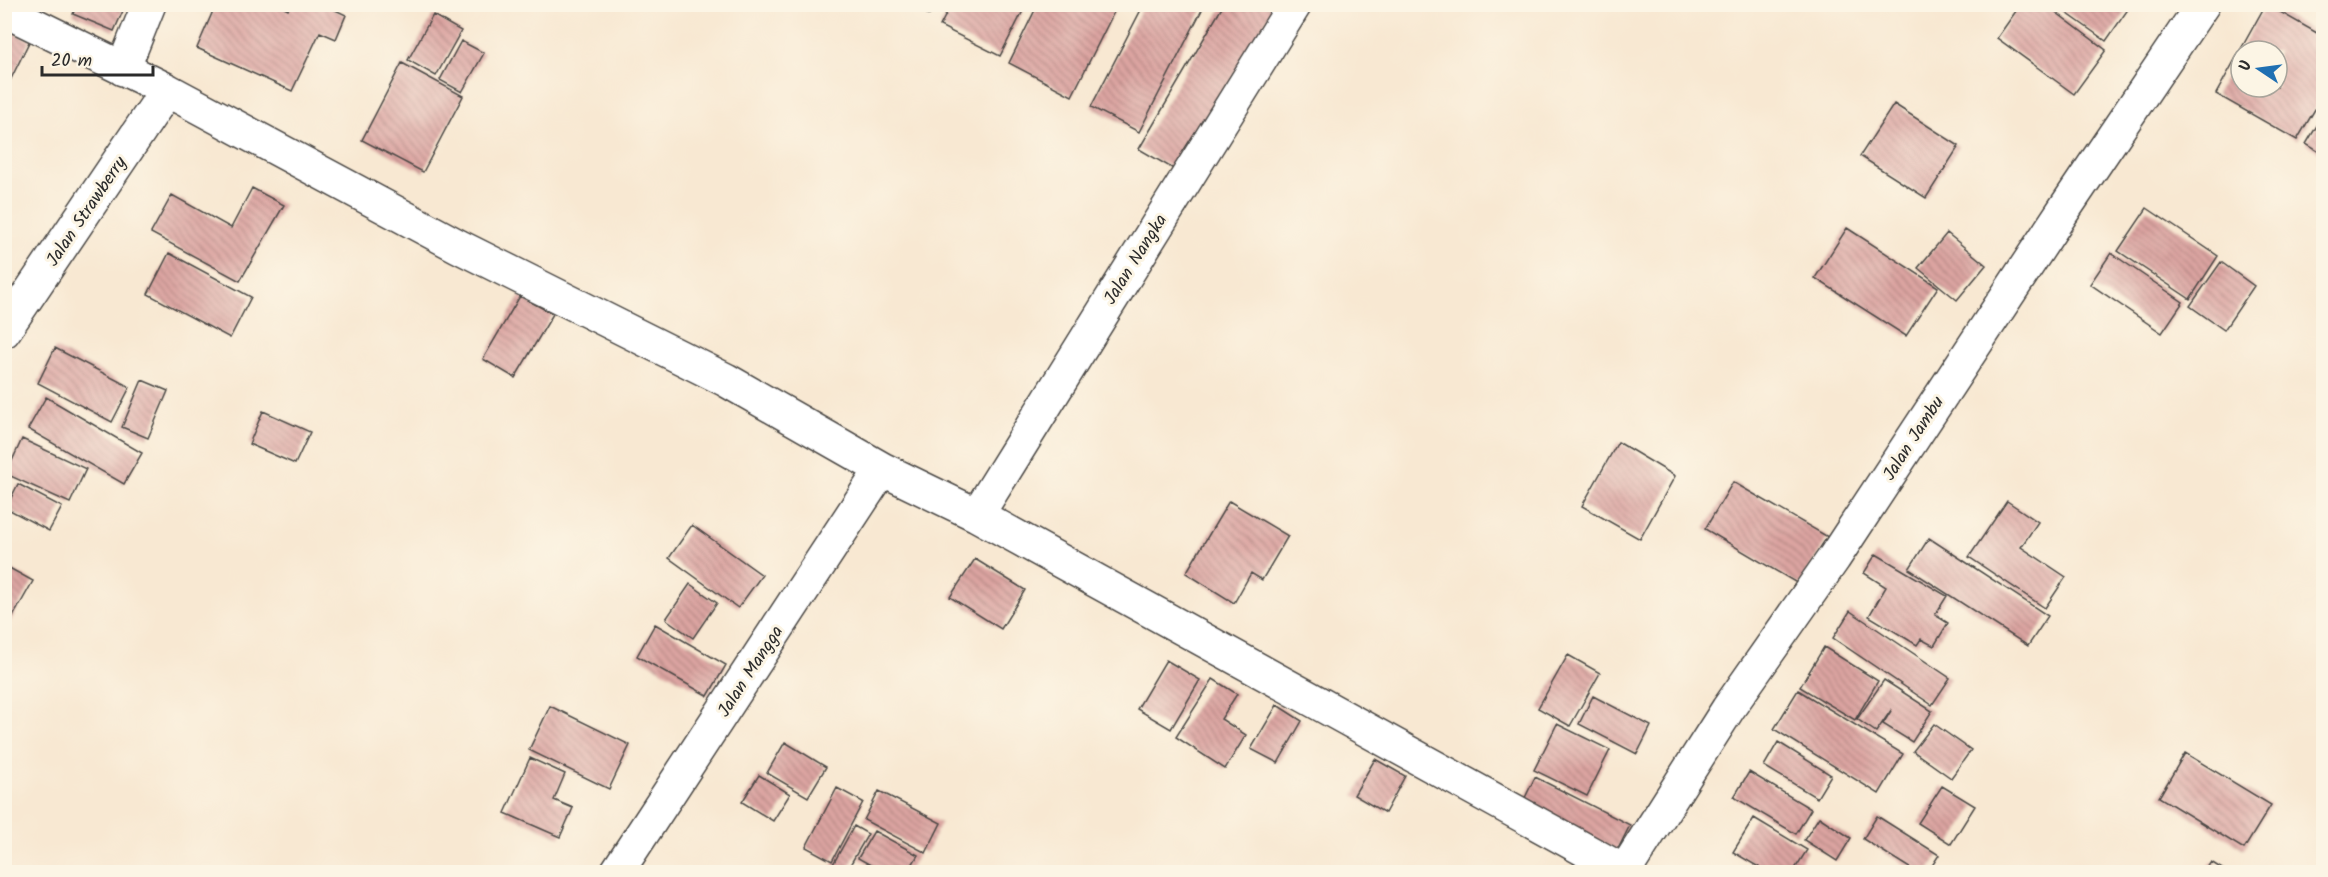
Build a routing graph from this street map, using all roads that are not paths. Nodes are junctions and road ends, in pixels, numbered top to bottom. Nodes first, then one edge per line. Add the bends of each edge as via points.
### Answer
1 (149, 4) edge
2 (1295, 4) edge
3 (2203, 4) edge
4 (4, 10) edge
5 (123, 69) junction
6 (167, 90) junction
7 (4, 331) edge
8 (882, 470) junction
9 (977, 515) junction
10 (1625, 872) edge
11 (617, 873) edge

1 - 5 street
2 - 9 street, Jalan Nangka
3 - 10 street, Jalan Jambu via 1834,558 1728,709
4 - 5 street
5 - 6 street
6 - 7 street, Jalan Strawberry
6 - 8 street via 458,246 726,380
8 - 9 street
8 - 11 street, Jalan Mangga
9 - 10 street

